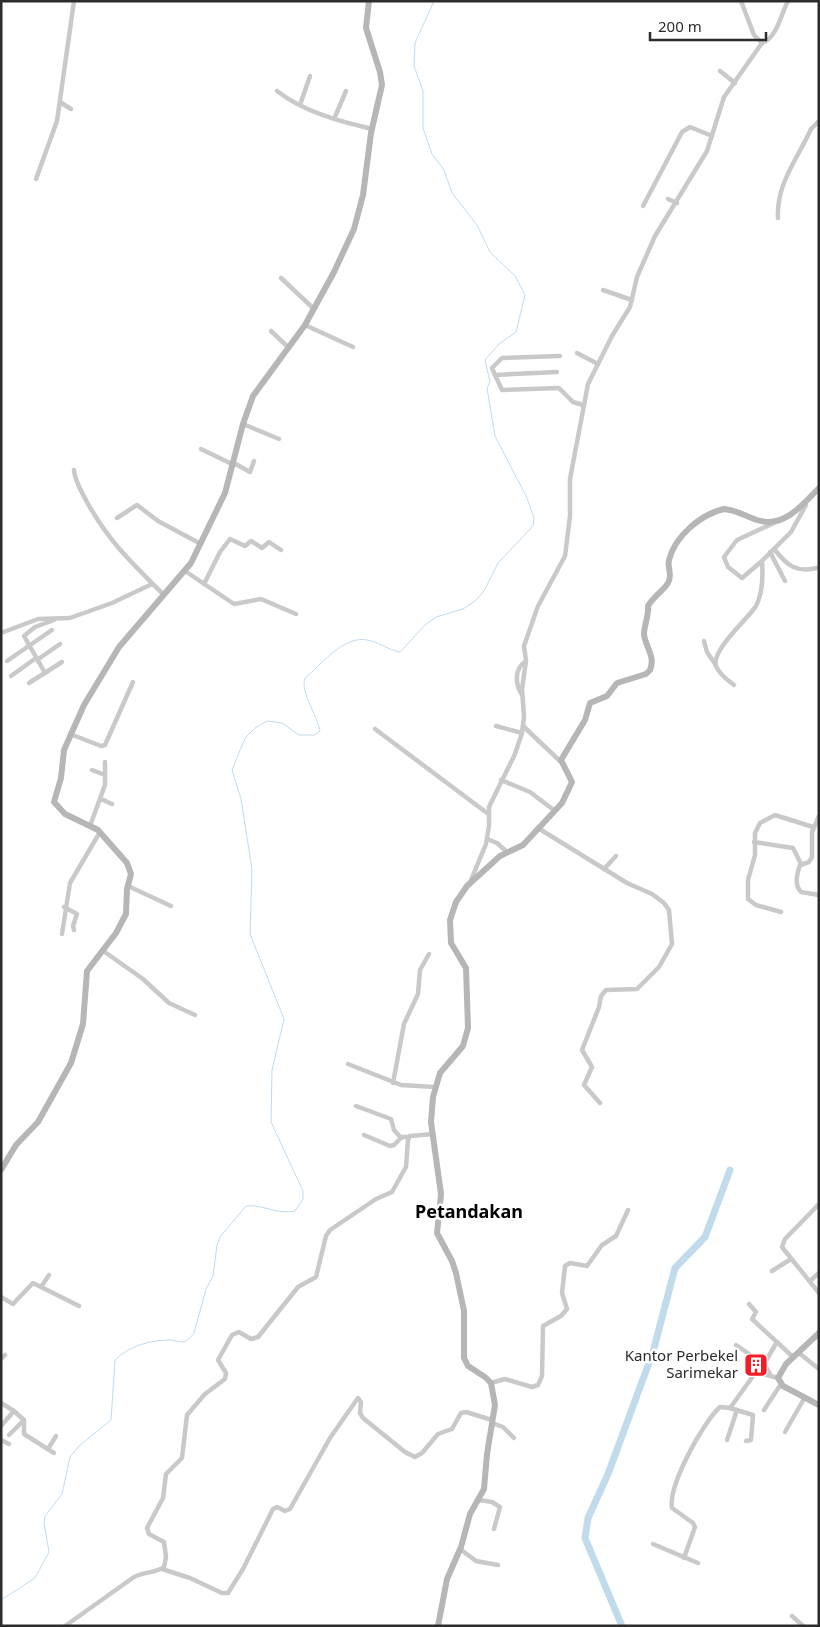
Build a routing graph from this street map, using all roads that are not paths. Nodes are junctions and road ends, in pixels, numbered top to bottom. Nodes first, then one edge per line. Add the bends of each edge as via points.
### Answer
1 (74, 1) edge
2 (370, 1) edge
3 (741, 1) edge
4 (788, 1) edge
5 (762, 43) junction
6 (720, 71) dead end
7 (310, 76) dead end
8 (734, 83) junction
9 (276, 91) dead end
10 (346, 91) dead end
11 (60, 102) junction
12 (300, 105) junction
13 (71, 109) dead end
14 (334, 119) junction
15 (819, 121) edge
16 (372, 129) junction
17 (712, 136) junction
18 (36, 179) dead end
19 (668, 199) dead end
20 (677, 203) junction
21 (643, 206) dead end
22 (778, 218) dead end
23 (281, 278) dead end
24 (603, 290) dead end
25 (632, 300) junction
26 (314, 309) junction
27 (305, 325) junction
28 (272, 331) dead end
29 (353, 347) dead end
30 (289, 348) junction
31 (577, 353) dead end
32 (560, 356) dead end
33 (598, 364) junction
34 (557, 372) dead end
35 (495, 375) junction
36 (583, 405) junction
37 (243, 424) junction
38 (279, 439) dead end
39 (201, 449) dead end
40 (254, 460) dead end
41 (234, 464) junction
42 (74, 470) dead end
43 (817, 490) edge
44 (117, 518) dead end
45 (775, 522) junction
46 (201, 544) junction
47 (281, 550) dead end
48 (772, 550) junction
49 (762, 561) junction
50 (816, 568) dead end
51 (185, 571) junction
52 (785, 581) dead end
53 (152, 584) junction
54 (204, 584) junction
55 (164, 595) junction
56 (296, 614) dead end
57 (56, 619) junction
58 (52, 630) dead end
59 (1, 633) edge
60 (704, 641) dead end
61 (60, 644) dead end
62 (29, 646) junction
63 (37, 659) junction
64 (7, 661) dead end
65 (62, 662) dead end
66 (715, 664) junction
67 (45, 673) junction
68 (11, 676) dead end
69 (133, 682) dead end
70 (29, 683) dead end
71 (734, 686) dead end
72 (496, 726) dead end
73 (523, 726) junction
74 (375, 729) dead end
75 (522, 733) junction
76 (70, 734) junction
77 (105, 762) dead end
78 (561, 762) junction
79 (92, 770) dead end
80 (105, 775) junction
81 (502, 780) junction
82 (101, 799) junction
83 (112, 804) dead end
84 (555, 811) junction
85 (487, 812) junction
86 (819, 816) edge
87 (90, 826) junction
88 (813, 827) junction
89 (538, 828) junction
90 (100, 832) junction
91 (487, 839) junction
92 (754, 842) junction
93 (507, 852) junction
94 (616, 856) dead end
95 (801, 864) junction
96 (604, 868) junction
97 (471, 881) junction
98 (128, 886) junction
99 (819, 895) edge
100 (171, 906) dead end
101 (64, 907) junction
102 (781, 912) dead end
103 (74, 930) dead end
104 (62, 934) dead end
105 (102, 950) junction
106 (429, 954) dead end
107 (196, 1015) dead end
108 (348, 1064) dead end
109 (393, 1083) junction
110 (435, 1087) junction
111 (600, 1103) dead end
112 (356, 1106) dead end
113 (433, 1134) junction
114 (364, 1135) dead end
115 (401, 1138) junction
116 (409, 1138) junction
117 (1, 1170) edge
118 (819, 1204) edge
119 (628, 1210) dead end
120 (791, 1259) junction
121 (772, 1271) dead end
122 (819, 1273) edge
123 (49, 1275) dead end
124 (810, 1281) junction
125 (41, 1287) junction
126 (819, 1293) edge
127 (1, 1297) edge
128 (749, 1304) dead end
129 (79, 1306) dead end
130 (819, 1333) edge
131 (777, 1342) junction
132 (736, 1345) dead end
133 (796, 1355) junction
134 (764, 1364) junction
135 (819, 1369) edge
136 (770, 1374) junction
137 (779, 1381) junction
138 (490, 1383) junction
139 (805, 1397) junction
140 (2, 1405) edge
141 (819, 1405) edge
142 (730, 1408) junction
143 (737, 1410) junction
144 (764, 1410) dead end
145 (14, 1411) junction
146 (24, 1420) junction
147 (492, 1421) junction
148 (1, 1426) edge
149 (785, 1432) dead end
150 (9, 1436) dead end
151 (56, 1436) dead end
152 (514, 1438) dead end
153 (1, 1440) edge
154 (727, 1440) dead end
155 (746, 1441) dead end
156 (10, 1444) dead end
157 (48, 1449) junction
158 (54, 1453) dead end
159 (479, 1500) junction
160 (494, 1529) dead end
161 (652, 1544) dead end
162 (460, 1549) junction
163 (684, 1558) junction
164 (698, 1563) dead end
165 (498, 1565) dead end
166 (162, 1569) junction
167 (792, 1616) dead end
168 (65, 1626) edge
169 (438, 1626) edge
170 (803, 1626) edge

1 - 11 street
2 - 16 street via 366,28 382,79
3 - 5 street via 754,35
4 - 5 street via 768,40
5 - 8 street
6 - 8 street
7 - 12 street
8 - 17 street via 720,105
9 - 12 street
10 - 14 street
11 - 13 street
11 - 18 street via 56,127
12 - 14 street
14 - 16 street
15 - 22 street via 811,129 781,188
16 - 26 street via 360,211
17 - 20 street via 704,157
17 - 21 street via 690,127 682,132
19 - 20 street
20 - 25 street via 652,241
23 - 26 street
24 - 25 street
25 - 33 street
26 - 27 street
27 - 29 street
27 - 30 street
28 - 30 street
30 - 37 street via 257,389
31 - 33 street
32 - 35 street via 502,358 492,368
33 - 36 street via 588,384
34 - 35 street
35 - 36 street via 502,390 559,388 573,402
36 - 73 street via 570,480 565,556 538,606 524,646
37 - 38 street
37 - 41 street
39 - 41 street
40 - 41 street via 250,472
41 - 46 street via 224,484 217,513
42 - 53 street via 100,526
43 - 45 street via 793,513
43 - 48 street via 792,530
44 - 46 street via 137,504 158,521
45 - 49 street via 737,540 724,557 728,567 742,578
45 - 78 street via 724,509 688,530 669,559 671,577 648,606 644,634 651,656 650,670 617,683 607,696 591,701 585,720
46 - 51 street
47 - 54 street via 268,542 262,548 252,541 244,545 230,539
48 - 49 street
48 - 50 street via 796,569
48 - 52 street
49 - 66 street via 762,585 755,607 724,645
51 - 54 street
51 - 55 street
53 - 55 street
53 - 57 street via 112,603 70,618
54 - 56 street via 234,604 261,599
55 - 76 street via 119,647
57 - 59 street via 38,619
57 - 62 street via 25,634
58 - 62 street
60 - 66 street
61 - 63 street
62 - 63 street
62 - 64 street
63 - 67 street
63 - 68 street
65 - 67 street
66 - 71 street
67 - 70 street
69 - 76 street via 105,745
72 - 75 street
73 - 75 street
73 - 78 street
74 - 85 street
75 - 81 street
76 - 87 street via 53,801 65,814
77 - 80 street
78 - 84 street via 572,782 566,798
79 - 80 street
80 - 82 street
81 - 84 street via 530,792
81 - 85 street
82 - 83 street
82 - 87 street
84 - 89 street
85 - 91 street via 490,826
86 - 88 street
87 - 90 street
88 - 92 street via 775,815 760,824
88 - 95 street via 812,857 809,862
89 - 93 street via 520,847
89 - 96 street
90 - 98 street via 129,867
90 - 101 street via 70,883
91 - 93 street
91 - 97 street
92 - 95 street via 793,848
92 - 102 street via 748,899 756,905
93 - 97 street
94 - 96 street
95 - 99 street via 798,890
96 - 111 street via 664,903 669,910 673,939 659,967 640,987 606,990 600,996 599,1007 582,1050 592,1067 584,1085
97 - 110 street via 456,902 449,928 451,943 466,968 468,1028 463,1046 440,1073
98 - 100 street
98 - 105 street via 125,917
101 - 103 street via 77,913
101 - 104 street
105 - 107 street via 143,978 170,1003
105 - 117 street via 86,974 84,1016 72,1063 41,1116 16,1145
106 - 109 street via 420,970 418,994 404,1024
108 - 109 street
109 - 110 street
110 - 113 street via 431,1111
112 - 115 street via 391,1119
113 - 116 street
113 - 138 street via 442,1194 437,1233 456,1273 464,1311 464,1358 468,1366
114 - 115 street via 390,1146
115 - 116 street
116 - 166 street via 406,1167 392,1192 330,1230 316,1277 298,1287 258,1336 252,1339 243,1333 235,1333 218,1358 226,1373 225,1380 205,1394 187,1415 182,1458 166,1474 163,1498 147,1528 149,1534 161,1540 166,1548
118 - 120 street via 783,1242 784,1251
119 - 138 street via 616,1236 602,1245 587,1266 570,1263 565,1266 562,1293 567,1309 543,1326 540,1383 529,1387 504,1379
120 - 121 street
120 - 124 street
122 - 124 street
123 - 125 street
124 - 126 street
125 - 127 street via 33,1284 13,1304
125 - 129 street
128 - 131 street via 756,1312 752,1319
130 - 133 street
131 - 133 street
131 - 134 street
132 - 134 street
133 - 135 street
133 - 137 street via 782,1369
134 - 136 street
136 - 137 street
136 - 142 street via 754,1373
137 - 139 street
137 - 144 street
138 - 147 street via 495,1404
139 - 141 street
139 - 149 street
140 - 145 street
142 - 143 street
142 - 163 street via 720,1407 710,1418 677,1481 672,1508 695,1527
143 - 154 street
143 - 155 street via 754,1417 751,1440
145 - 146 street
145 - 148 street
146 - 150 street
146 - 157 street via 24,1434
147 - 152 street
147 - 159 street via 484,1489
147 - 166 street via 461,1413 452,1429 438,1434 415,1457 363,1418 358,1398 330,1438 290,1509 272,1509 228,1593
151 - 157 street
153 - 156 street
157 - 158 street
159 - 160 street via 500,1507
159 - 162 street via 468,1518
161 - 163 street
162 - 165 street via 476,1561
162 - 169 street via 443,1590
163 - 164 street
166 - 168 street via 134,1577
167 - 170 street

